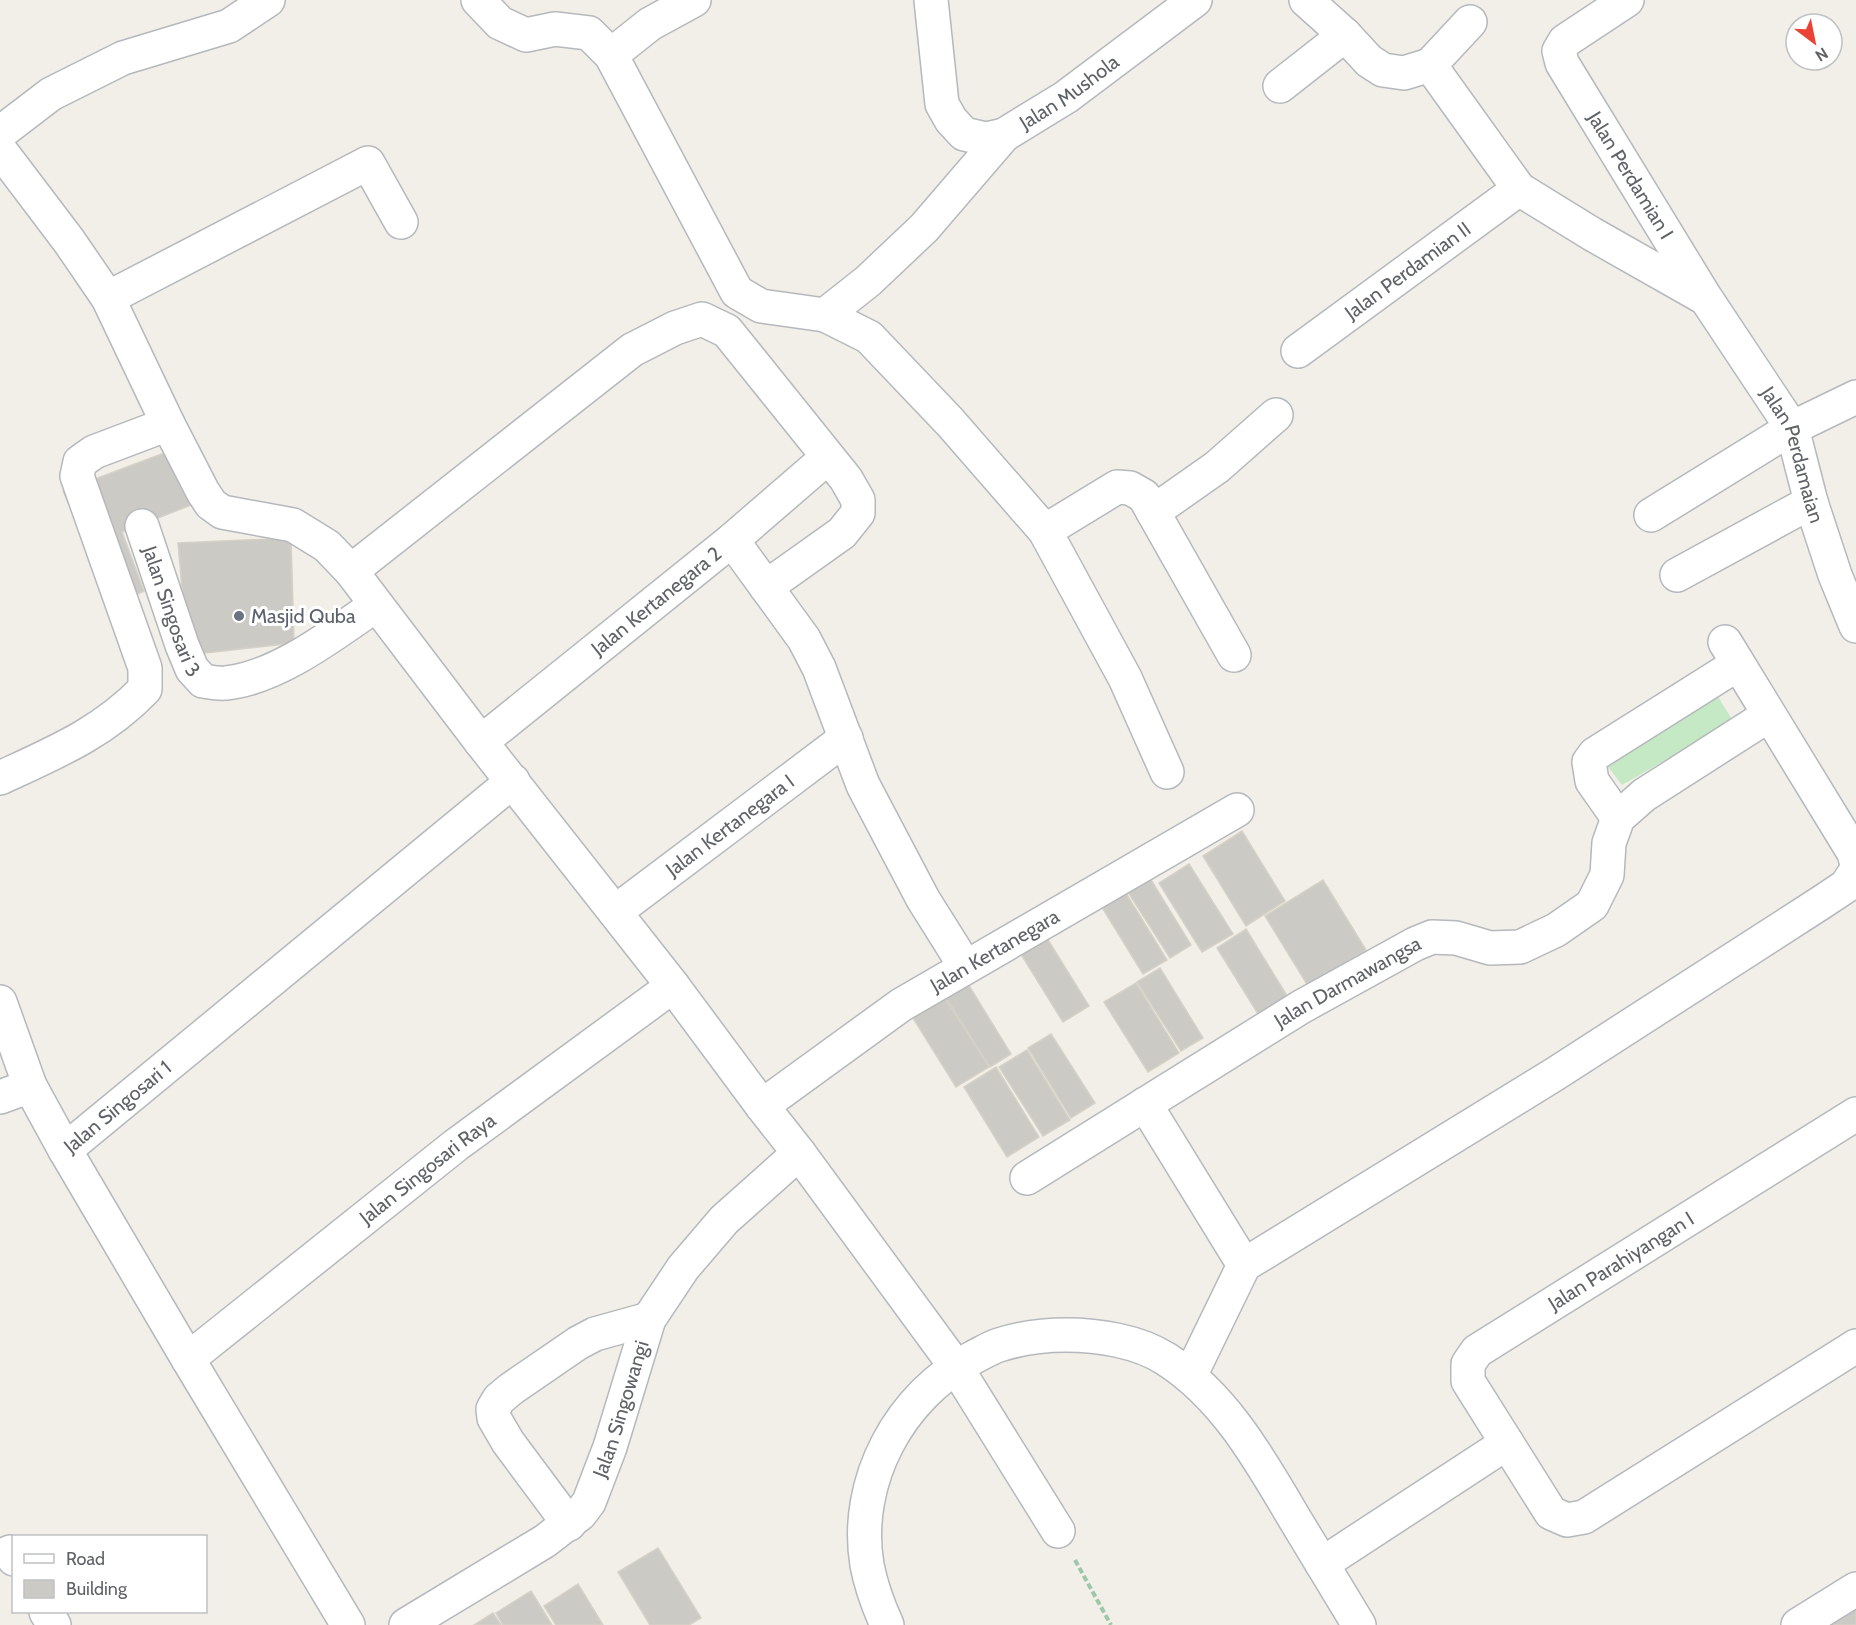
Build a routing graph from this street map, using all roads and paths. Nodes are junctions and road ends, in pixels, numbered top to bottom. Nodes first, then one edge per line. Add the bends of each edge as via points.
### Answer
1 (268, 0) edge
2 (478, 0) edge
3 (694, 0) edge
4 (931, 0) edge
5 (1195, 0) edge
6 (1306, 0) edge
7 (1627, 0) edge
8 (1470, 22) dead end
9 (1345, 35) junction
10 (611, 55) junction
11 (1430, 65) junction
12 (1280, 86) dead end
13 (0, 133) edge
14 (1004, 135) junction
15 (0, 150) edge
16 (1519, 189) junction
17 (401, 222) dead end
18 (1705, 297) junction
19 (108, 298) junction
20 (825, 315) junction
21 (1298, 351) dead end
22 (1856, 397) edge
23 (1276, 415) dead end
24 (168, 424) junction
25 (1792, 428) junction
26 (828, 457) junction
27 (1811, 502) junction
28 (1153, 512) junction
29 (1651, 515) dead end
30 (142, 526) dead end
31 (1045, 531) junction
32 (732, 540) junction
33 (351, 571) junction
34 (1677, 575) dead end
35 (766, 586) junction
36 (376, 605) junction
37 (1856, 626) edge
38 (1234, 655) dead end
39 (1768, 714) junction
40 (846, 738) junction
41 (481, 742) junction
42 (1167, 772) dead end
43 (0, 778) edge
44 (513, 780) junction
45 (1237, 810) dead end
46 (1618, 818) junction
47 (1856, 861) edge
48 (1856, 871) edge
49 (615, 912) junction
50 (965, 966) junction
51 (673, 986) junction
52 (0, 1002) edge
53 (15, 1092) edge
54 (1145, 1104) junction
55 (762, 1106) junction
56 (1856, 1114) edge
57 (65, 1150) junction
58 (799, 1153) junction
59 (1027, 1178) dead end
60 (1244, 1265) junction
61 (649, 1319) junction
62 (1856, 1347) edge
63 (188, 1359) junction
64 (956, 1366) junction
65 (1190, 1376) junction
66 (1507, 1443) junction
67 (569, 1524) junction
68 (1058, 1531) joint
69 (1322, 1564) junction
70 (1856, 1589) edge
71 (348, 1625) edge
72 (406, 1625) edge
73 (887, 1625) edge
74 (1111, 1625) edge
75 (1359, 1625) edge
76 (1798, 1625) edge

1 - 13 street via 229,26 123,58 51,94
2 - 10 street via 500,23 526,35 555,29 589,33
3 - 10 street via 650,24
4 - 14 street, Jalan Mushola via 942,104 964,134 986,139
5 - 14 street, Jalan Mushola via 1066,97
6 - 9 street
7 - 18 street, Jalan Perdamian I via 1565,41 1559,51 1562,63
8 - 11 street
9 - 11 street via 1383,70 1404,73
9 - 12 street
10 - 20 street via 737,292 761,306
11 - 16 street
14 - 20 street via 924,228
15 - 19 street
16 - 18 street
16 - 21 street, Jalan Perdamian II
17 - 19 street via 368,163
18 - 25 street, Jalan Perdamaian
19 - 24 street
20 - 31 street via 870,337
22 - 25 street
23 - 28 street via 1218,466
24 - 33 street via 212,504 222,512 293,525 327,546
24 - 43 street via 94,452 80,462 76,476 145,668 145,689 125,710 72,745
25 - 27 street, Jalan Perdamaian
25 - 29 street
26 - 32 street, Jalan Kertanegara 2
26 - 33 street via 727,331 702,319 632,350
26 - 35 street via 858,500 858,513 843,533
27 - 34 street
27 - 37 street, Jalan Perdamaian
28 - 31 street via 1144,496 1130,488 1116,487
28 - 38 street
30 - 36 street, Jalan Singosari 3 via 182,645 192,669 203,681 224,683 252,678 282,666
31 - 42 street via 1125,678
32 - 35 street
32 - 41 street, Jalan Kertanegara 2
33 - 36 street
35 - 40 street via 804,639
36 - 41 street
39 - 46 street via 1644,795
39 - 46 street via 1732,653 1589,762 1592,781
39 - 47 street
40 - 49 street, Jalan Kertanegara I
40 - 50 street via 863,785 923,899
41 - 44 street
44 - 49 street
44 - 57 street, Jalan Singosari 1
45 - 50 street, Jalan Kertanegara
46 - 54 street, Jalan Darmawangsa via 1609,843 1607,875 1592,905 1556,930 1520,947 1491,948 1456,938 1432,937 1415,944 1301,1007
48 - 60 street via 1846,886 1555,1074
49 - 51 street
50 - 55 street, Jalan Kertanegara via 901,1005
51 - 55 street
51 - 63 street, Jalan Singosari Raya via 456,1145
52 - 53 street
53 - 57 street
54 - 59 street, Jalan Darmawangsa
54 - 60 street
55 - 58 street
56 - 66 street, Jalan Parahiyangan I via 1477,1350 1468,1364 1468,1381
57 - 63 street, Jalan Singosari 1
58 - 61 street, Jalan Singowangi via 724,1220 683,1268
58 - 64 street
60 - 65 street
61 - 67 street, Jalan Singowangi via 589,1502
61 - 67 street via 595,1334 578,1343 498,1399 493,1409 508,1442
62 - 66 street, Jalan Parahiyangan I via 1584,1517 1567,1520 1551,1513
63 - 71 street, Jalan Singosari 1
64 - 65 street via 997,1346 1042,1335 1088,1335 1164,1357
64 - 68 street
64 - 73 street via 908,1411 890,1438 868,1499 867,1563 874,1595
65 - 69 street via 1231,1419 1259,1458
66 - 69 street
67 - 72 street, Jalan Singowangi
68 - 74 path
69 - 75 street
70 - 76 street

